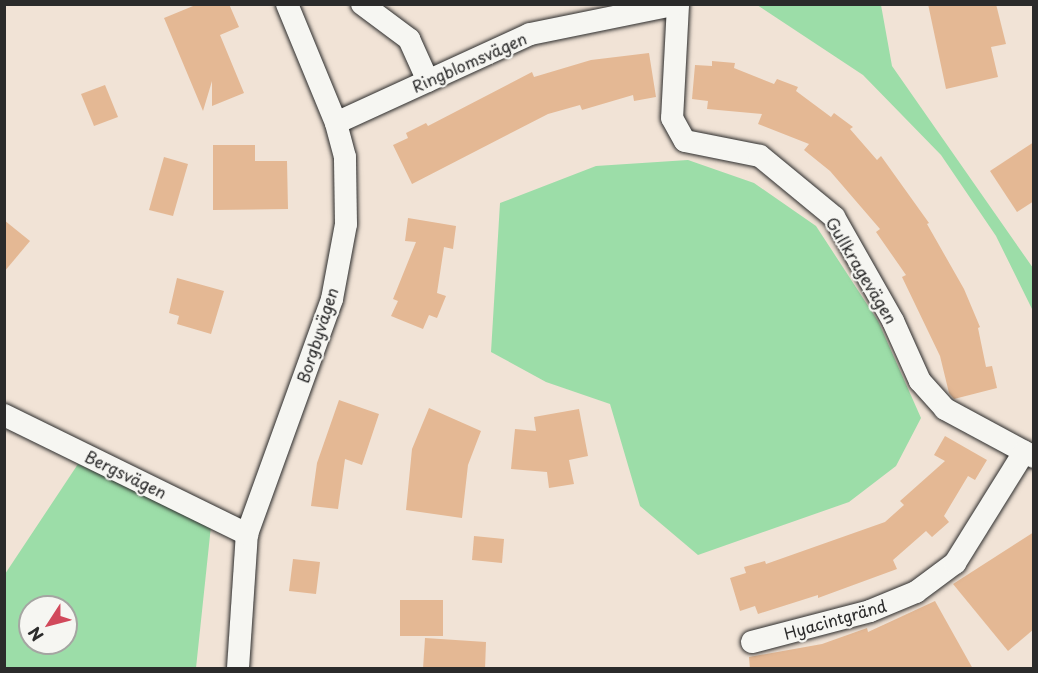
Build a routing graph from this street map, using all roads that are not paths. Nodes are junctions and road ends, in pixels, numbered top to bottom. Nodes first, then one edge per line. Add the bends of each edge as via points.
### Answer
1 (287, 4) edge
2 (362, 4) edge
3 (678, 5) edge
4 (428, 81) junction
5 (336, 123) junction
6 (4, 415) edge
7 (1029, 454) edge
8 (247, 534) junction
9 (752, 642) dead end
10 (238, 669) edge

1 - 5 street, Borgbyvägen
2 - 4 street via 409,39
3 - 4 street, Ringblomsvägen via 530,34
3 - 7 street, Gullkragevägen via 672,118 685,141 760,156 834,217 893,321 920,381 945,408
4 - 5 street, Ringblomsvägen
5 - 8 street, Borgbyvägen via 345,158 346,224 332,299
6 - 8 street, Bergsvägen
7 - 9 street, Hyacintgränd via 955,563 916,592 870,611
8 - 10 street, Borgbyvägen

